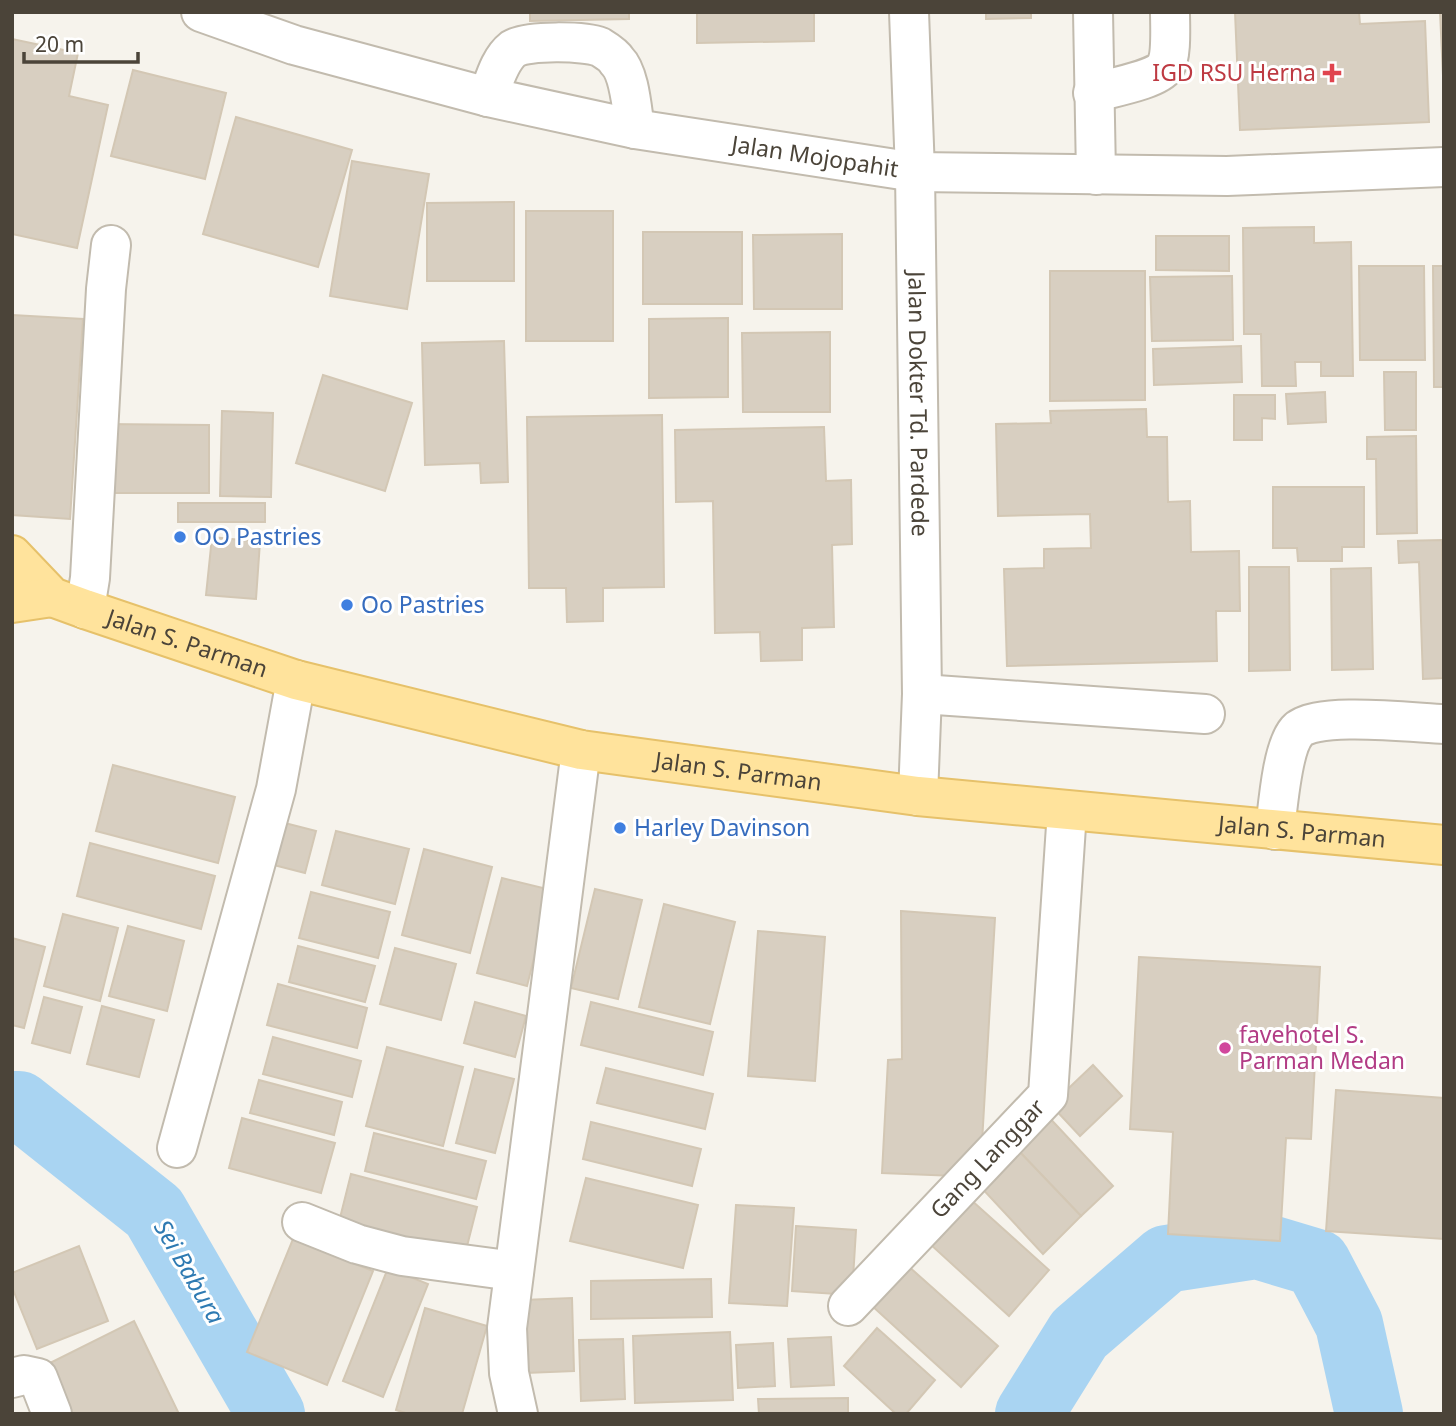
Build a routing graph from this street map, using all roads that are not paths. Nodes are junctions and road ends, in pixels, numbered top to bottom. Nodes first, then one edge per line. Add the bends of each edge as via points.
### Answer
1 (201, 12) edge
2 (909, 12) edge
3 (1093, 12) edge
4 (1170, 12) edge
5 (1093, 93) junction
6 (488, 97) junction
7 (635, 129) junction
8 (1444, 167) edge
9 (915, 172) junction
10 (1096, 176) junction
11 (111, 245) dead end
12 (12, 555) edge
13 (12, 603) edge
14 (69, 603) junction
15 (296, 680) junction
16 (922, 694) junction
17 (1205, 714) dead end
18 (1444, 724) edge
19 (581, 750) junction
20 (918, 796) junction
21 (1067, 811) junction
22 (1275, 830) junction
23 (1444, 845) edge
24 (177, 1148) dead end
25 (302, 1222) dead end
26 (514, 1271) junction
27 (848, 1306) dead end
28 (12, 1378) edge
29 (52, 1414) edge
30 (518, 1414) edge

1 - 6 street, Jalan Mojopahit via 294,45
2 - 9 street, Jalan Dokter Td. Pardede
3 - 5 street
4 - 5 street via 1165,67 1157,75
5 - 10 street
6 - 7 street, Jalan Mojopahit
6 - 7 street via 500,66 514,49 537,43 599,47 619,62
7 - 9 street, Jalan Mojopahit
8 - 10 street, Jalan Mojopahit
9 - 10 street, Jalan Mojopahit
9 - 16 street, Jalan Dokter Td. Pardede
11 - 14 street via 90,578
12 - 14 main road, Jalan S. Parman
13 - 14 main road, Jalan S. Parman
14 - 15 main road, Jalan S. Parman
15 - 19 main road, Jalan S. Parman
15 - 24 street via 276,789
16 - 17 street
16 - 20 street, Jalan Dokter Td. Pardede
18 - 22 street via 1332,719 1302,727 1289,745
19 - 20 main road, Jalan S. Parman
19 - 26 street
20 - 21 main road, Jalan S. Parman
21 - 22 main road, Jalan S. Parman
21 - 27 street, Gang Langgar via 1048,1095
22 - 23 main road, Jalan S. Parman
25 - 26 street via 402,1256
26 - 30 street via 507,1328 509,1373
28 - 29 street via 38,1378

